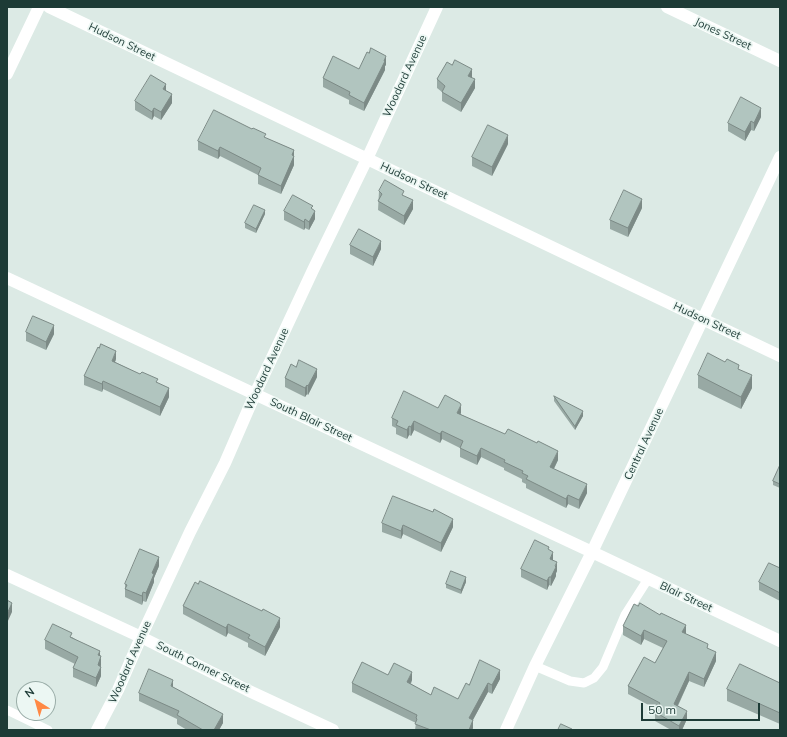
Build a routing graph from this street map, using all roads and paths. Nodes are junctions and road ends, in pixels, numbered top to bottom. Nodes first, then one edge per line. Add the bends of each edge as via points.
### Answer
1 (39, 7) edge
2 (49, 7) edge
3 (437, 7) edge
4 (667, 7) edge
5 (780, 61) edge
6 (7, 74) edge
7 (780, 157) edge
8 (367, 159) junction
9 (7, 278) edge
10 (703, 319) junction
11 (780, 356) edge
12 (255, 394) junction
13 (592, 552) junction
14 (7, 575) edge
15 (648, 578) junction
16 (141, 637) junction
17 (780, 641) edge
18 (535, 666) junction
19 (7, 710) edge
20 (48, 730) edge
21 (96, 730) edge
22 (333, 730) edge
23 (506, 730) edge

1 - 6 street
2 - 8 street, Hudson Street
3 - 8 street, Woodard Avenue
4 - 5 street, Jones Street
7 - 10 street, Central Avenue
8 - 10 street, Hudson Street
8 - 12 street, Woodard Avenue
9 - 12 street, South Blair Street
10 - 11 street, Hudson Street
10 - 13 street, Central Avenue
12 - 13 street, South Blair Street
12 - 16 street, Woodard Avenue via 225,463
13 - 15 street, Blair Street
13 - 18 street, Central Avenue
14 - 16 street, South Conner Street
15 - 17 street, Blair Street
15 - 18 lane via 624,615 603,666 594,678 584,683 570,681
16 - 21 street, Woodard Avenue via 118,690
16 - 22 street, South Conner Street
18 - 23 street, Central Avenue
19 - 20 lane

